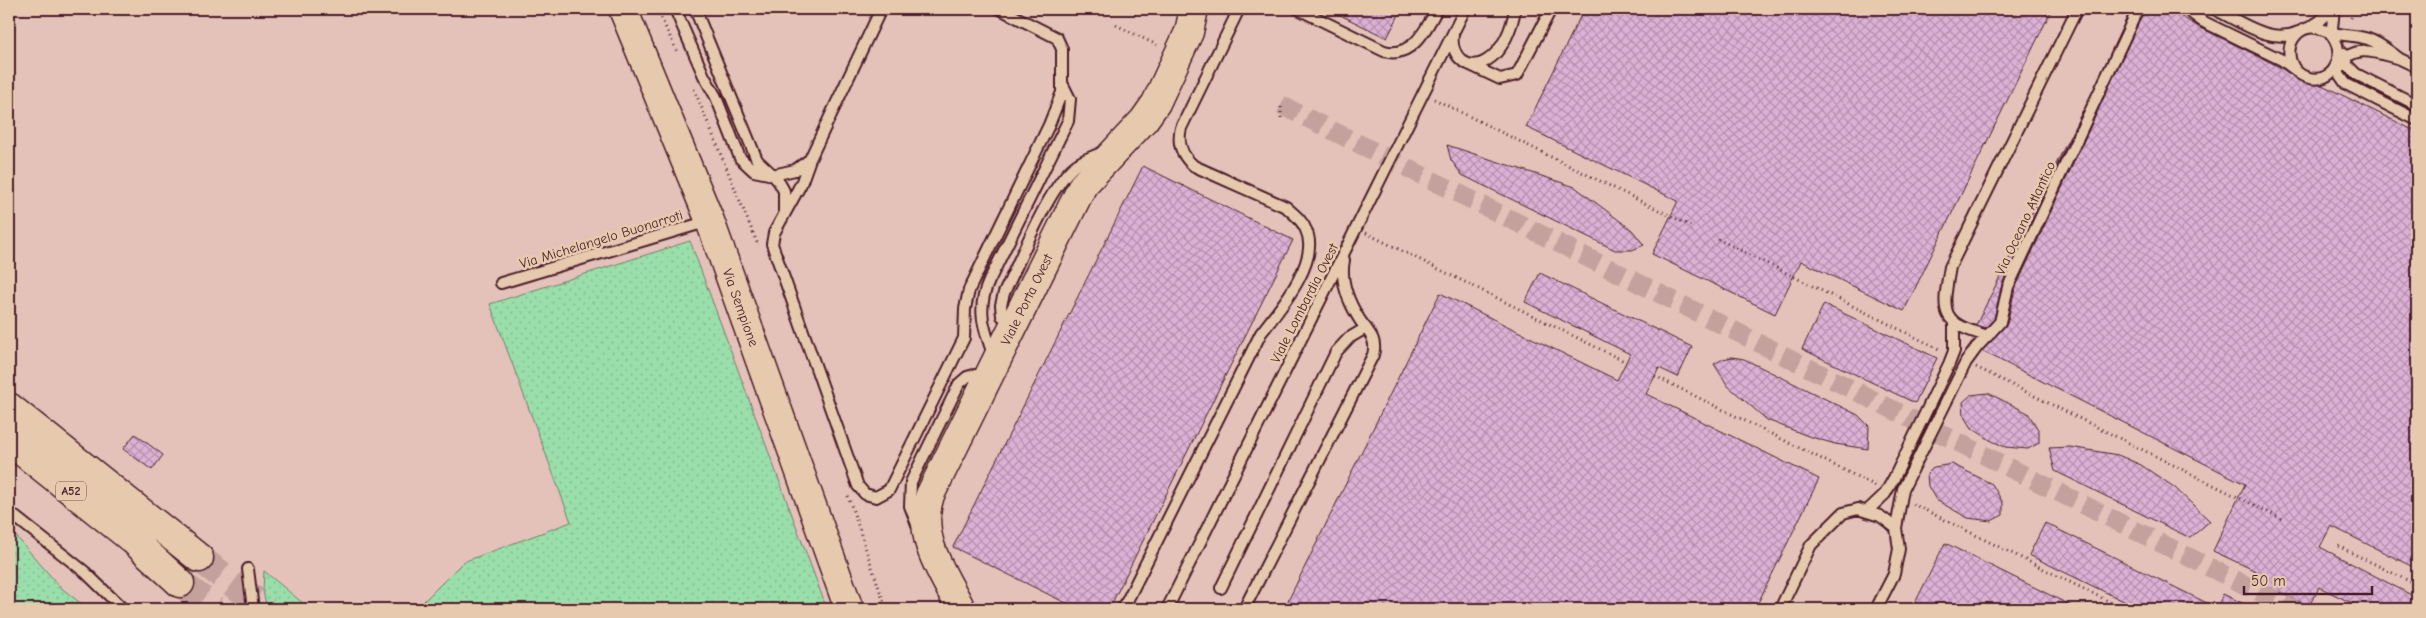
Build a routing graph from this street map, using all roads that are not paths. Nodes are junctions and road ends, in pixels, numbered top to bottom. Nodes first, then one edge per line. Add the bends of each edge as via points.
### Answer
1 (623, 9) edge
2 (675, 9) edge
3 (695, 9) edge
4 (881, 9) edge
5 (1000, 9) edge
6 (1194, 9) edge
7 (1239, 9) edge
8 (1298, 9) edge
9 (1437, 9) edge
10 (1465, 9) edge
11 (1515, 9) edge
12 (1552, 9) edge
13 (2077, 9) edge
14 (2186, 9) edge
15 (2214, 9) edge
16 (2332, 9) edge
17 (2138, 10) edge
18 (2305, 29) junction
19 (1453, 33) junction
20 (2333, 36) junction
21 (2400, 59) junction
22 (2339, 61) junction
23 (1466, 63) junction
24 (2417, 67) edge
25 (2298, 72) junction
26 (2312, 78) junction
27 (2346, 84) junction
28 (1063, 85) junction
29 (2417, 104) edge
30 (2417, 120) edge
31 (1116, 148) junction
32 (810, 159) junction
33 (773, 175) junction
34 (784, 214) junction
35 (710, 221) junction
36 (1346, 248) junction
37 (501, 283) dead end
38 (1002, 316) dead end
39 (1954, 324) junction
40 (1366, 328) junction
41 (1988, 336) junction
42 (985, 368) junction
43 (9, 389) edge
44 (9, 407) edge
45 (9, 441) edge
46 (9, 461) edge
47 (86, 468) junction
48 (1867, 511) junction
49 (9, 512) edge
50 (1896, 528) junction
51 (133, 540) junction
52 (200, 558) tunnel mouth
53 (248, 569) dead end
54 (180, 583) tunnel mouth
55 (1221, 588) dead end
56 (849, 607) edge
57 (251, 608) edge
58 (123, 609) edge
59 (961, 609) edge
60 (1123, 609) edge
61 (1167, 609) edge
62 (1244, 609) edge
63 (1780, 609) edge
64 (1876, 609) edge

1 - 35 main road, Via Sempione
2 - 33 lane via 740,158 754,171
3 - 33 lane via 754,155
4 - 32 lane
5 - 28 lane via 1057,38 1062,50 1060,74
6 - 31 main road, Viale Porta Ovest via 1189,32 1156,102 1144,120
7 - 60 lane via 1178,139 1186,159 1194,166 1286,207 1299,217 1307,231 1310,248 1299,278 1261,333
8 - 9 lane via 1394,54 1402,52 1422,35
10 - 19 lane, Viale Lombardia Ovest
11 - 23 lane via 1511,27 1497,50 1484,62
12 - 23 lane via 1517,75 1500,79
13 - 39 lane via 1950,267 1945,294 1947,314
14 - 25 lane via 2202,21 2282,60
15 - 18 lane via 2274,36 2290,36
16 - 18 lane
16 - 20 lane
17 - 41 lane, Via Oceano Atlantico via 2008,287 2000,322
18 - 20 lane via 2323,29
18 - 25 lane via 2292,40 2289,51 2292,66
19 - 23 lane via 1455,54
19 - 36 lane, Viale Lombardia Ovest
20 - 21 lane via 2368,39
20 - 22 lane
21 - 22 lane via 2360,50
21 - 24 lane
22 - 26 lane via 2327,75
22 - 27 lane via 2339,74
22 - 29 lane via 2356,74
25 - 26 lane
26 - 27 lane
27 - 30 lane
28 - 34 lane via 1050,125 969,290 964,338 889,490 881,496 865,494 858,486 773,249 772,238
28 - 42 lane via 1070,99 1068,121 982,299
31 - 38 lane via 1088,157 1075,166 1055,189 1004,293
31 - 42 main road, Viale Porta Ovest via 1083,185
32 - 33 lane via 795,170
32 - 34 lane via 801,184
33 - 34 lane via 784,191
35 - 37 lane, Via Michelangelo Buonarroti
35 - 56 main road, Via Sempione
36 - 40 lane via 1342,268 1345,288
36 - 61 lane, Viale Lombardia Ovest
39 - 41 lane
39 - 48 lane via 1952,355 1894,478
40 - 55 lane via 1336,352
40 - 62 lane via 1373,338 1373,355
41 - 50 lane, Via Oceano Atlantico via 1966,362 1903,489
42 - 59 main road, Viale Porta Ovest via 926,508 925,528 934,557
43 - 47 main road
44 - 47 main road, A52
45 - 51 main road, A52
46 - 51 main road via 64,504
47 - 52 main road, A52
48 - 50 lane
48 - 63 lane via 1858,508 1843,513 1811,545
49 - 58 lane via 85,572
50 - 64 lane, Via Oceano Atlantico via 1899,549 1894,574
51 - 54 main road, A52
53 - 57 lane

